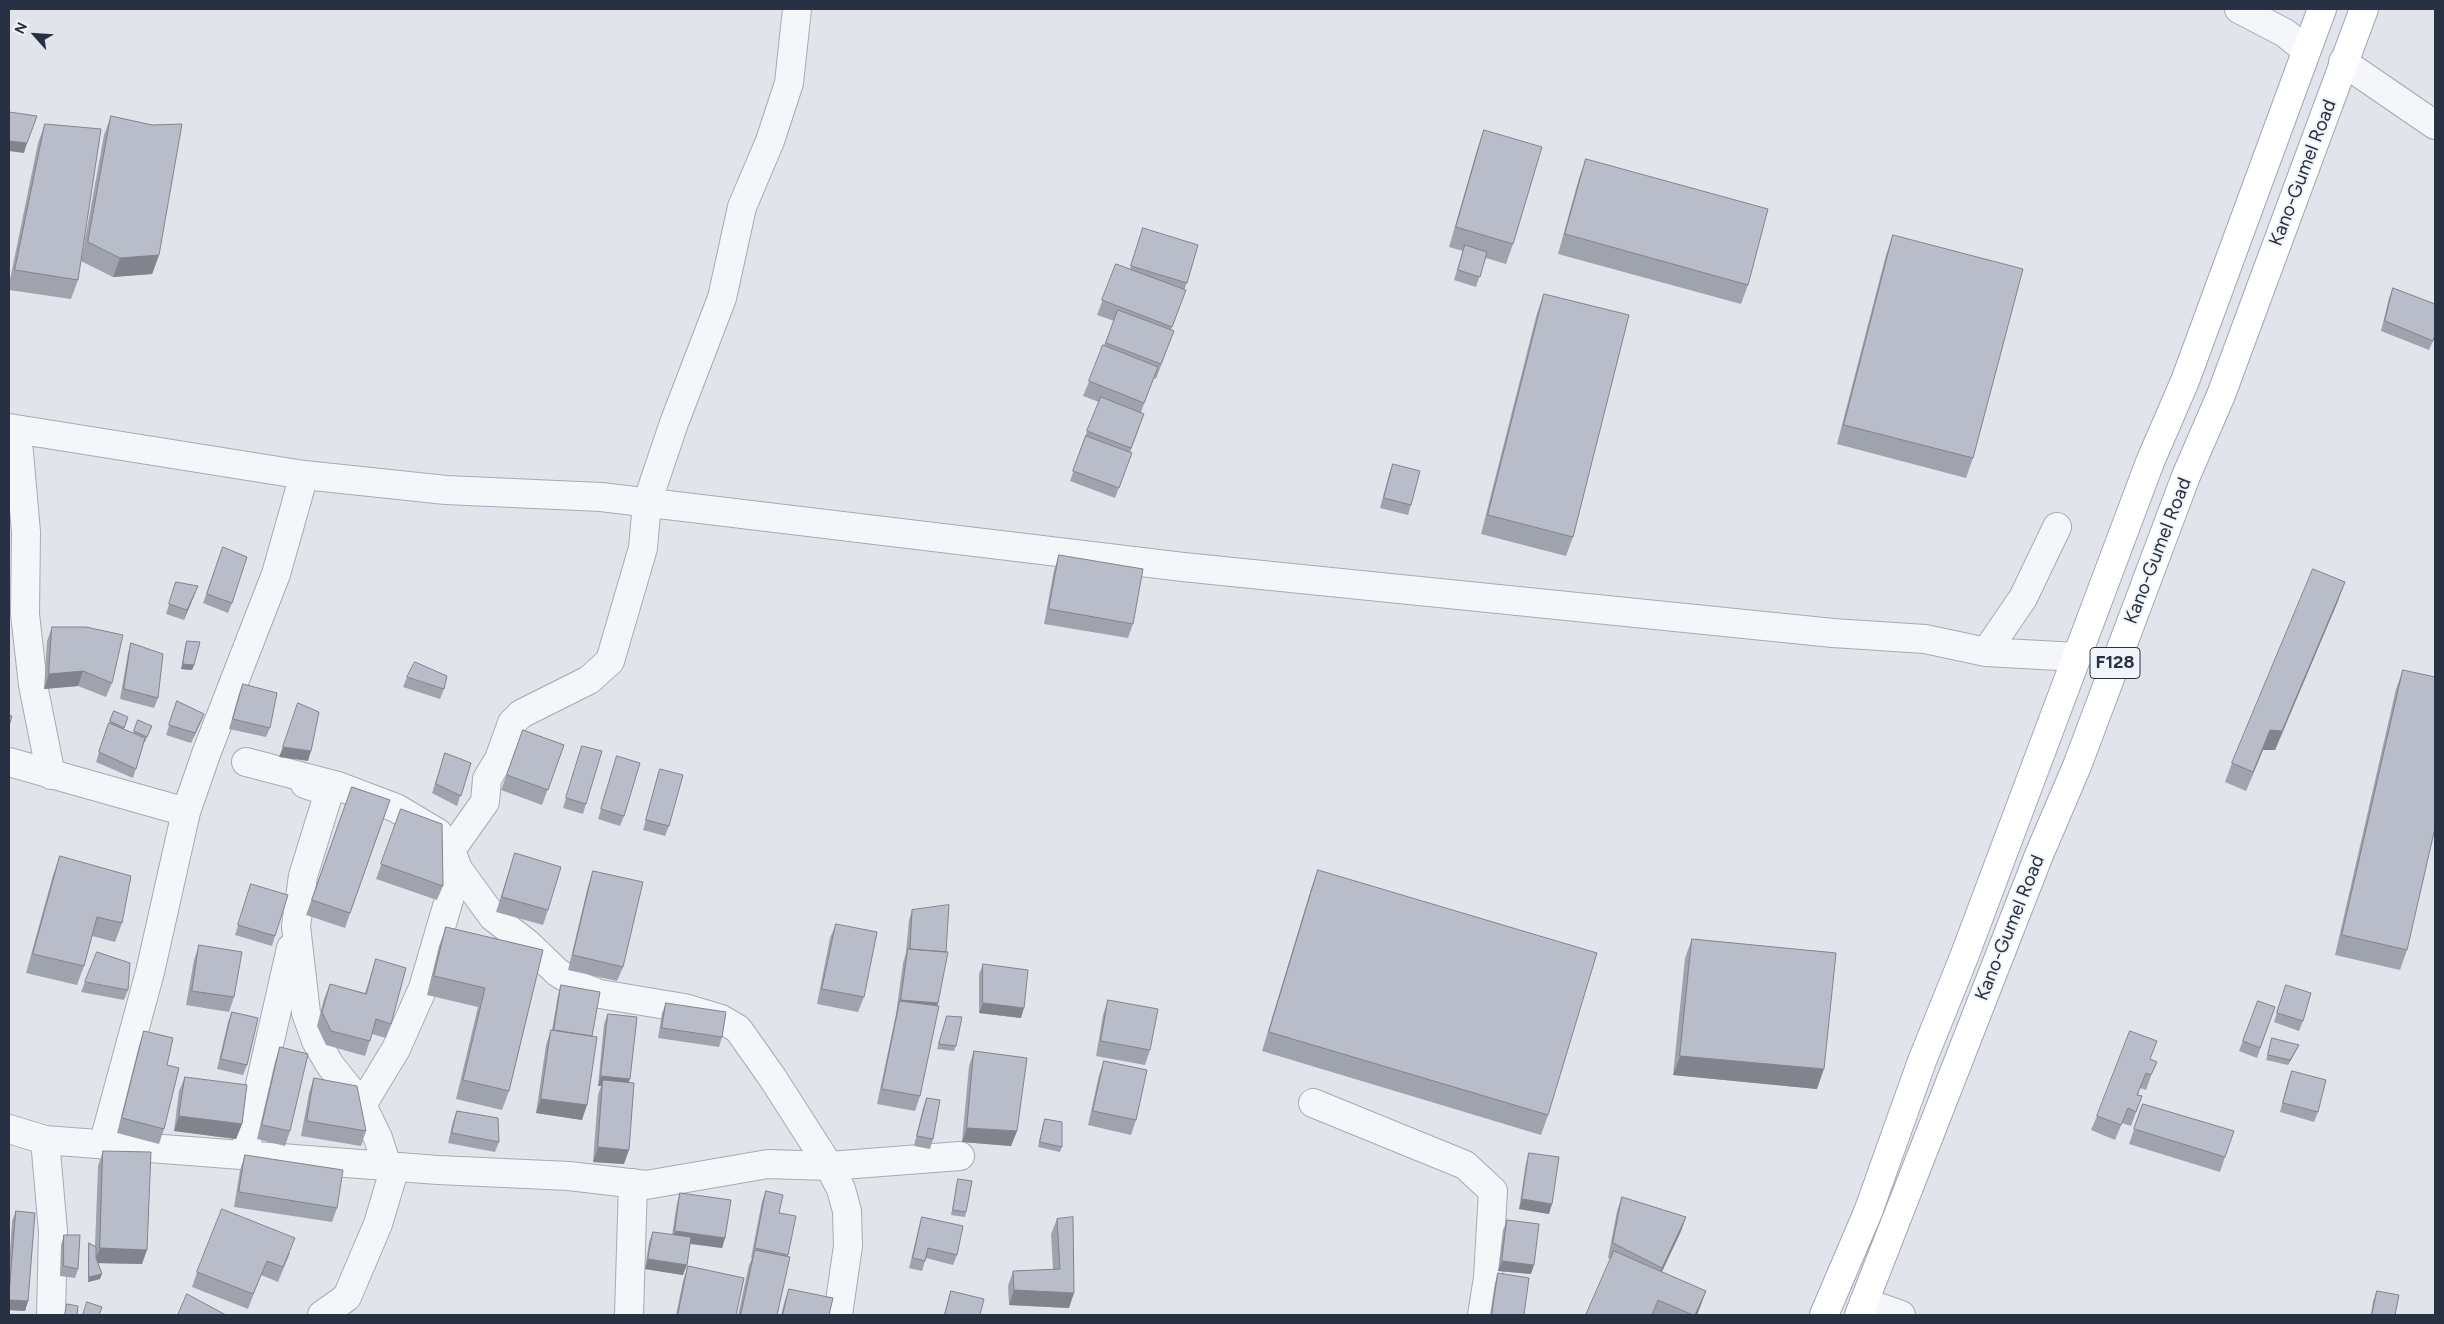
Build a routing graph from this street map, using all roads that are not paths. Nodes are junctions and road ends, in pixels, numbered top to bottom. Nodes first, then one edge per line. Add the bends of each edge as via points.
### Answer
1 (797, 9) edge
2 (2239, 9) edge
3 (2322, 9) edge
4 (2364, 9) edge
5 (2306, 50) junction
6 (2343, 62) junction
7 (2435, 125) edge
8 (13, 429) edge
9 (304, 476) junction
10 (647, 502) junction
11 (2057, 528) dead end
12 (1986, 652) junction
13 (2077, 658) junction
14 (206, 754) junction
15 (9, 762) edge
16 (246, 762) junction
17 (51, 775) junction
18 (338, 786) junction
19 (186, 812) junction
20 (454, 859) junction
21 (296, 926) junction
22 (1312, 1103) dead end
23 (362, 1104) junction
24 (9, 1129) edge
25 (45, 1140) junction
26 (103, 1145) junction
27 (244, 1155) junction
28 (960, 1156) dead end
29 (391, 1166) junction
30 (829, 1166) junction
31 (633, 1183) junction
32 (1861, 1309) edge
33 (51, 1315) edge
34 (322, 1315) edge
35 (629, 1315) edge
36 (838, 1315) edge
37 (1482, 1315) edge
38 (1824, 1315) edge
39 (1901, 1315) edge

1 - 10 street via 789,83 742,207 722,298
2 - 5 street via 2285,34
3 - 5 main road, Kano-Gumel Road / F128
4 - 6 main road, Kano-Gumel Road / F128
5 - 13 main road, Kano-Gumel Road / F128 via 2185,381 2150,462
6 - 7 street
6 - 32 main road, Kano-Gumel Road / F128 via 2221,395 2186,476 2077,766
8 - 9 street
8 - 17 street via 26,532 25,614 32,684
9 - 10 street via 446,490
9 - 14 street via 276,574
10 - 12 street via 1222,571 1833,633 1925,639
10 - 20 street via 643,548 610,661 590,680 521,714 512,723 499,759 487,779 485,802
11 - 12 street via 2023,598
12 - 13 street
13 - 38 main road, Kano-Gumel Road / F128 via 1922,1061 1868,1212
14 - 16 street
14 - 19 street
15 - 17 street
16 - 18 street
16 - 21 street via 329,792 303,876
17 - 19 street
18 - 20 street via 396,808 438,833
18 - 21 street
19 - 26 street via 150,972
20 - 23 street via 423,988 396,1049
20 - 30 street via 493,917 557,972 579,986 600,994 684,1008 721,1019 738,1028
21 - 23 street via 308,1020 330,1065
21 - 27 street
22 - 37 street via 1465,1164 1493,1191 1488,1278
23 - 29 street
24 - 25 street
25 - 26 street
25 - 33 street via 53,1231
26 - 27 street
27 - 29 street
28 - 30 street
29 - 31 street
29 - 34 street via 378,1224 347,1297
30 - 31 street via 768,1164 646,1184
30 - 36 street via 847,1210 848,1246
31 - 35 street
32 - 39 street

